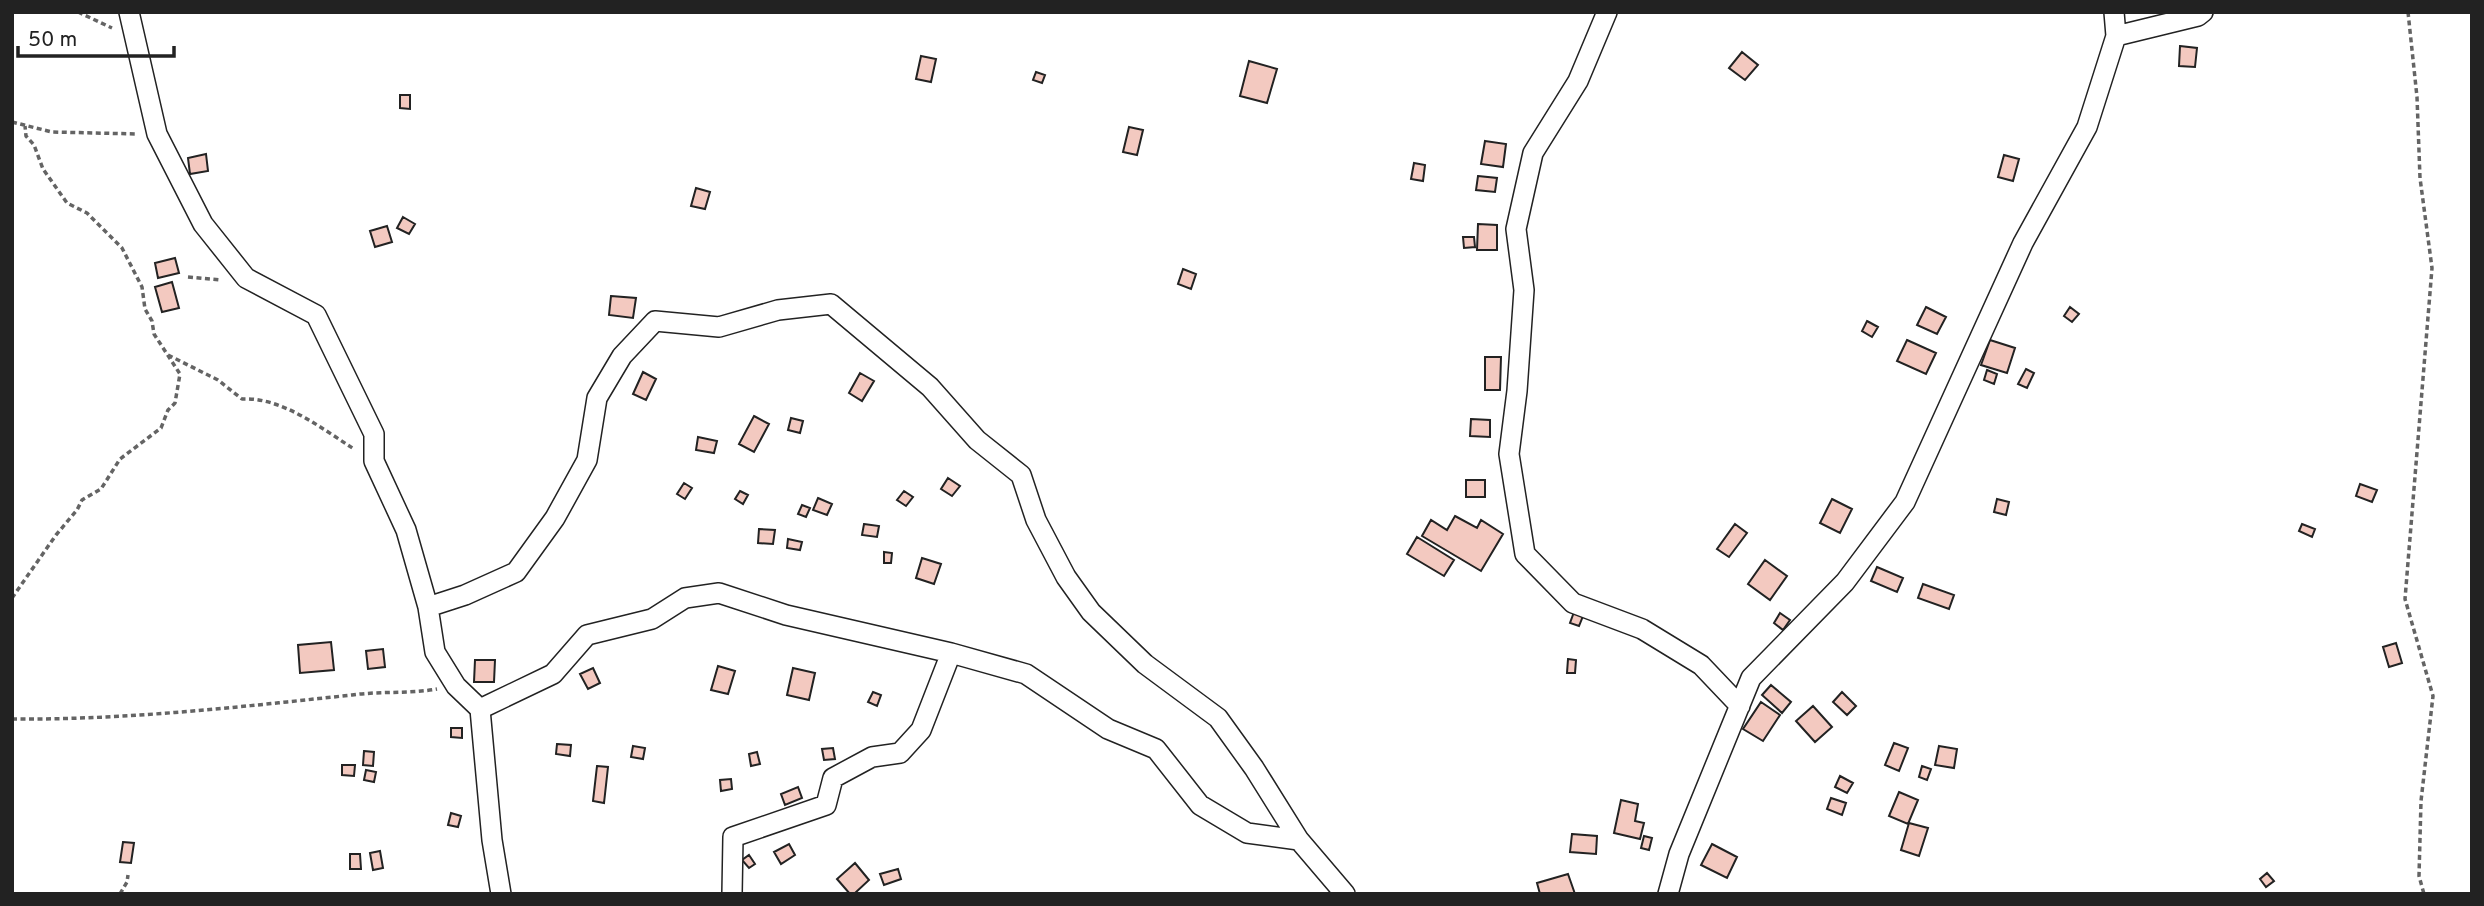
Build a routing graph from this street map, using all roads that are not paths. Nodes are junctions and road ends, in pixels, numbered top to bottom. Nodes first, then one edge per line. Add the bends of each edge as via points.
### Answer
1 (129, 12) edge
2 (1607, 12) edge
3 (2114, 12) edge
4 (2203, 12) edge
5 (2116, 36) junction
6 (428, 607) junction
7 (951, 653) junction
8 (1740, 706) junction
9 (480, 709) junction
10 (1299, 840) junction
11 (501, 894) edge
12 (732, 894) edge
13 (1345, 894) edge
14 (1668, 894) edge

1 - 6 street via 157,134 203,224 246,278 316,315 374,434 374,461 406,530
2 - 8 street via 1578,81 1533,153 1516,229 1524,290 1509,454 1525,554 1573,603 1642,629 1701,665
3 - 5 street
4 - 5 street
5 - 8 street via 2087,127 2023,243 1905,502 1845,582 1751,678
6 - 9 street via 435,652 456,686
6 - 10 street via 516,572 555,518 587,460 597,398 622,356 655,321 719,327 778,310 831,304 930,387 977,440 1021,475 1036,520 1091,612 1145,664 1218,718
7 - 9 street via 786,615 719,593 685,598 652,619 587,635 553,674
7 - 10 street via 1026,674 1108,729 1156,749 1200,805 1247,833
7 - 12 street via 921,730 900,752 872,757 833,778 826,805 733,837
8 - 14 street via 1679,854
9 - 11 street
10 - 13 street

